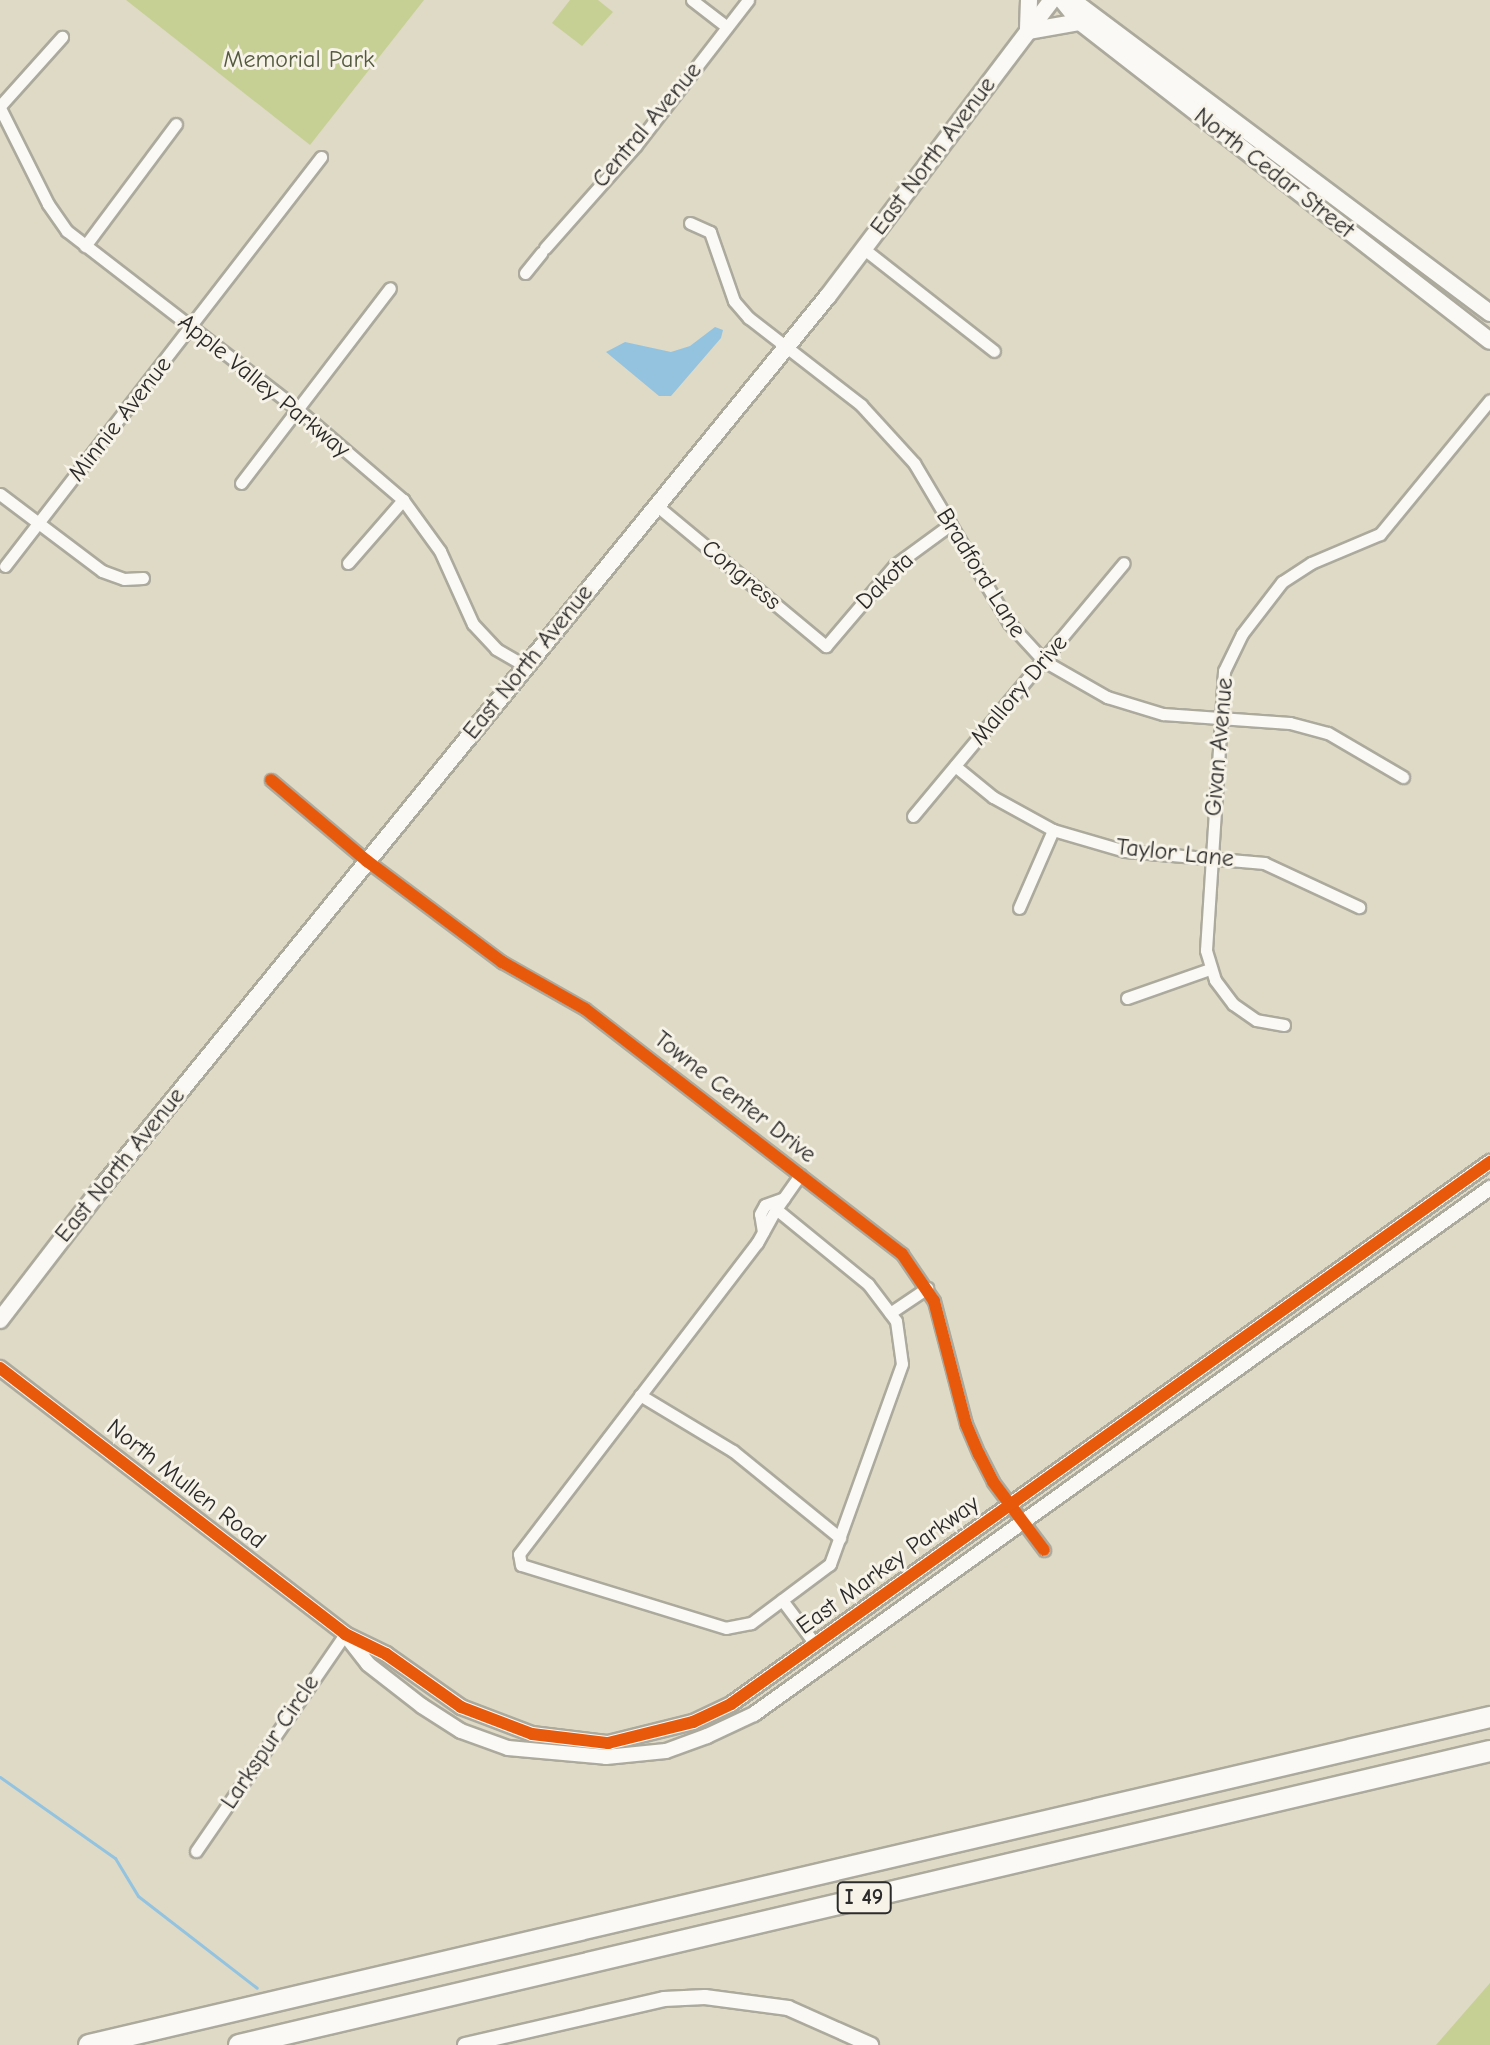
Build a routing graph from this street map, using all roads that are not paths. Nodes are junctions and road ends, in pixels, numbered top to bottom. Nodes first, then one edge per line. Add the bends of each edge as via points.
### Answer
1 (692, 0) edge
2 (748, 0) edge
3 (1029, 0) edge
4 (1052, 0) edge
5 (1062, 0) edge
6 (1072, 0) edge
7 (1086, 11) edge
8 (727, 27) junction
9 (1028, 31) junction
10 (62, 37) dead end
11 (0, 107) edge
12 (176, 124) dead end
13 (321, 157) dead end
14 (690, 223) dead end
15 (85, 246) junction
16 (864, 249) junction
17 (525, 273) dead end
18 (390, 288) dead end
19 (1490, 313) edge
20 (191, 327) junction
21 (1490, 341) edge
22 (786, 346) junction
23 (994, 351) dead end
24 (1490, 400) edge
25 (297, 409) junction
26 (241, 483) dead end
27 (0, 494) edge
28 (403, 500) junction
29 (656, 505) junction
30 (38, 524) junction
31 (951, 524) junction
32 (348, 563) dead end
33 (1124, 563) dead end
34 (5, 566) dead end
35 (143, 578) dead end
36 (826, 646) joint
37 (1044, 661) junction
38 (525, 666) junction
39 (1219, 720) junction
40 (955, 766) junction
41 (1403, 777) dead end
42 (271, 780) dead end
43 (913, 816) dead end
44 (1053, 830) junction
45 (1210, 855) junction
46 (367, 861) junction
47 (1359, 907) dead end
48 (1019, 908) dead end
49 (1210, 969) junction
50 (1127, 998) dead end
51 (1284, 1025) dead end
52 (1490, 1162) edge
53 (800, 1175) junction
54 (1490, 1188) edge
55 (784, 1198) junction
56 (776, 1209) junction
57 (763, 1232) junction
58 (927, 1288) junction
59 (890, 1313) junction
60 (0, 1320) edge
61 (0, 1368) edge
62 (640, 1395) junction
63 (1010, 1505) junction
64 (1022, 1522) junction
65 (840, 1538) junction
66 (1044, 1550) dead end
67 (782, 1600) junction
68 (345, 1634) junction
69 (815, 1644) junction
70 (1490, 1717) edge
71 (1490, 1751) edge
72 (196, 1851) dead end
73 (159, 2028) junction
74 (75, 2045) edge
75 (89, 2045) edge
76 (239, 2045) edge
77 (465, 2045) edge
78 (871, 2045) edge

1 - 8 street
2 - 8 street, Central Avenue
3 - 9 main road
4 - 9 main road, East North Avenue
5 - 7 main road, North Cedar Street
6 - 7 main road, North Cedar Street
7 - 9 main road
7 - 19 main road, North Cedar Street
7 - 21 main road, North Cedar Street
8 - 17 street, Central Avenue via 636,145
9 - 16 main road, East North Avenue
10 - 11 street
11 - 15 street, Apple Valley Parkway via 48,204
12 - 15 street
13 - 20 street, Minnie Avenue
14 - 22 street, Bradford Lane via 710,232 734,301
15 - 20 street, Apple Valley Parkway
16 - 22 main road, East North Avenue
16 - 23 street
18 - 25 street
20 - 25 street, Apple Valley Parkway
20 - 30 street, Minnie Avenue
22 - 29 main road, East North Avenue
22 - 31 street, Bradford Lane via 889,432
24 - 39 street, Givan Avenue via 1380,534 1311,563 1282,582 1242,634 1224,671
25 - 26 street
25 - 28 street, Apple Valley Parkway
27 - 30 street
28 - 32 street
28 - 38 street, Apple Valley Parkway via 440,551 473,624 496,649
29 - 36 street, Congress
29 - 38 main road, East North Avenue
30 - 34 street, Minnie Avenue
30 - 35 street via 102,571 124,579
31 - 36 street, Dakota via 895,565
31 - 37 street, Bradford Lane via 1009,623
33 - 37 street, Mallory Drive
37 - 39 street, Bradford Lane via 1124,704
37 - 40 street, Mallory Drive
38 - 46 main road, East North Avenue
39 - 41 street, Bradford Lane via 1290,723 1328,733
39 - 45 street, Givan Avenue
40 - 43 street, Mallory Drive
40 - 44 street, Taylor Lane via 993,797
42 - 46 street, Towne Center Drive
44 - 45 street, Taylor Lane via 1125,851
44 - 48 street
45 - 47 street, Taylor Lane via 1285,869
45 - 49 street, Givan Avenue
46 - 53 street, Towne Center Drive via 502,962 585,1009
46 - 60 main road, East North Avenue
49 - 50 street
49 - 51 street, Givan Avenue via 1223,993 1242,1011 1256,1020
52 - 63 street, East Markey Parkway
53 - 55 street
53 - 58 street, Towne Center Drive via 902,1254
54 - 64 street, East Markey Parkway
55 - 56 street
55 - 57 street via 765,1205 760,1214
56 - 57 street
56 - 59 street via 868,1284
57 - 62 street
58 - 59 street
58 - 63 street, Towne Center Drive via 946,1336 966,1424
59 - 65 street via 896,1321 902,1364
61 - 68 street, North Mullen Road
62 - 65 street via 733,1451
62 - 67 street via 519,1554 521,1565 726,1628 751,1623
63 - 64 street, Towne Center Drive
63 - 69 street, East Markey Parkway
64 - 66 street, Towne Center Drive
64 - 68 street, East Markey Parkway via 754,1714 666,1751 599,1758 496,1744 461,1731 422,1706 368,1664
65 - 67 street via 830,1564
67 - 69 street
68 - 69 street, East Markey Parkway via 386,1654 461,1707 498,1723 532,1734 608,1743 693,1722
68 - 72 street, Larkspur Circle
70 - 73 highway, I 49
71 - 76 highway, I 49
73 - 74 highway
73 - 75 highway, I 49
77 - 78 street via 664,1999 705,1997 788,2008

